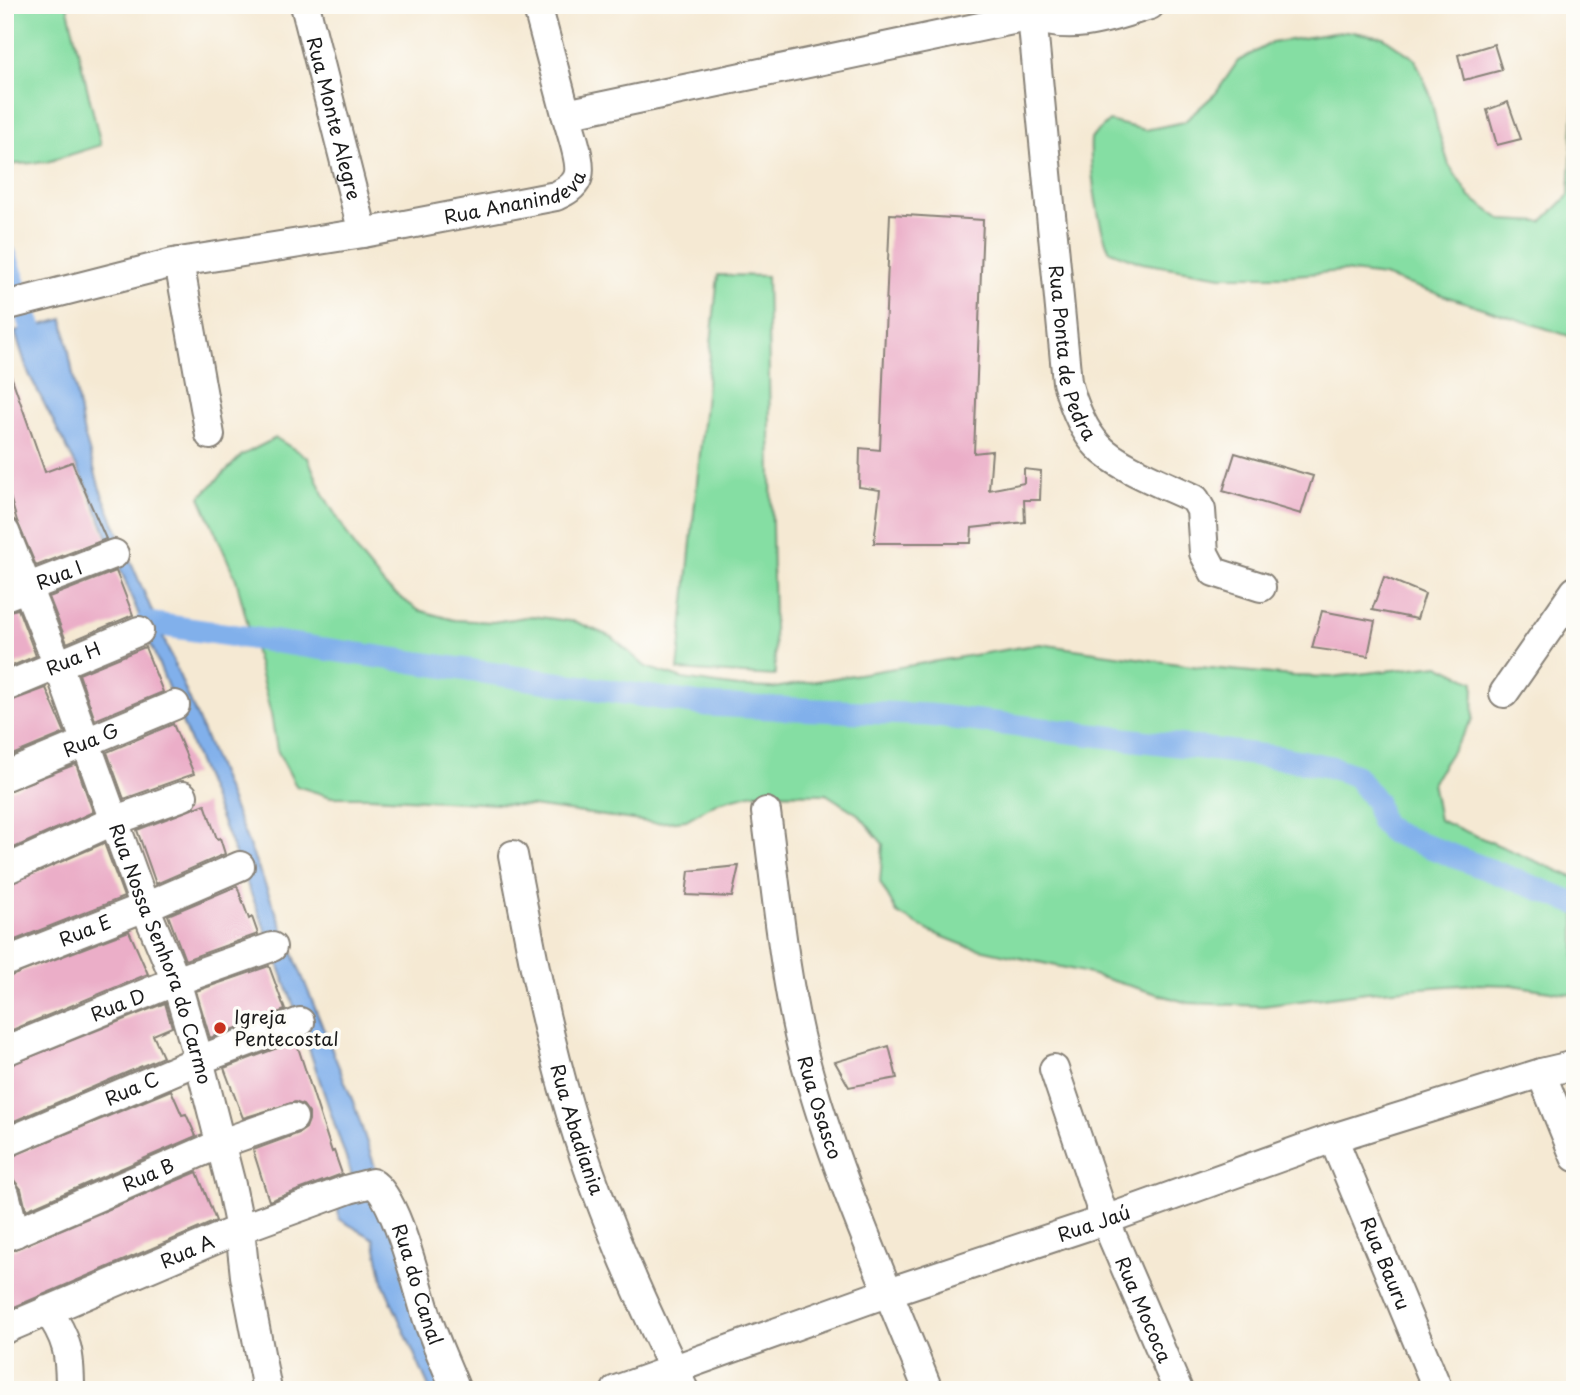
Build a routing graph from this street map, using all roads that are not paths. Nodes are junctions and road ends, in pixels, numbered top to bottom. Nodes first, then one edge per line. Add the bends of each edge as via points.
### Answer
1 (305, 5) edge
2 (537, 5) edge
3 (1150, 5) edge
4 (1027, 11) edge
5 (566, 114) junction
6 (363, 233) junction
7 (179, 262) junction
8 (5, 306) edge
9 (210, 435) dead end
10 (5, 532) edge
11 (114, 554) dead end
12 (1261, 587) dead end
13 (16, 592) edge
14 (1575, 592) edge
15 (139, 631) dead end
16 (58, 665) junction
17 (5, 687) edge
18 (1504, 693) dead end
19 (175, 705) dead end
20 (84, 744) junction
21 (5, 776) edge
22 (183, 796) dead end
23 (765, 812) dead end
24 (113, 821) junction
25 (513, 855) dead end
26 (240, 866) dead end
27 (5, 870) edge
28 (145, 907) junction
29 (272, 947) dead end
30 (5, 962) edge
31 (176, 981) junction
32 (300, 1022) dead end
33 (5, 1051) edge
34 (199, 1060) junction
35 (1575, 1065) edge
36 (1054, 1069) dead end
37 (1541, 1073) junction
38 (293, 1118) dead end
39 (1333, 1138) junction
40 (5, 1143) edge
41 (222, 1143) junction
42 (1575, 1157) edge
43 (363, 1185) joint
44 (5, 1194) edge
45 (1105, 1220) junction
46 (240, 1229) junction
47 (10, 1235) edge
48 (889, 1292) junction
49 (47, 1310) junction
50 (5, 1329) edge
51 (678, 1379) edge
52 (70, 1390) edge
53 (267, 1390) edge
54 (456, 1390) edge
55 (616, 1390) edge
56 (928, 1390) edge
57 (1178, 1390) edge
58 (1438, 1390) edge

1 - 6 street, Rua Monte Alegre
2 - 5 street
3 - 4 street via 1096,22 1067,25 1046,22
4 - 5 street
4 - 12 street, Rua Ponta de Pedra via 1067,382 1074,407 1106,453 1195,499 1201,510 1204,553 1214,572
5 - 6 street, Rua Ananindeva via 579,165 578,178 570,188 556,196
6 - 7 street, Rua Ananindeva
7 - 8 street, Rua Ananindeva
7 - 9 street
10 - 13 street, Rua Nossa Senhora do Carmo
11 - 13 street, Rua I
13 - 16 street, Rua Nossa Senhora do Carmo
14 - 18 street
15 - 16 street, Rua H
16 - 17 street, Rua H
16 - 20 street, Rua Nossa Senhora do Carmo
19 - 20 street, Rua G
20 - 21 street, Rua G
20 - 24 street, Rua Nossa Senhora do Carmo
22 - 24 street
23 - 48 street, Rua Osasco via 805,1059 832,1147
24 - 27 street
24 - 28 street, Rua Nossa Senhora do Carmo
25 - 51 street, Rua Abadiania via 541,999 568,1104 600,1200
26 - 28 street, Rua E
28 - 30 street, Rua E
28 - 31 street, Rua Nossa Senhora do Carmo
29 - 31 street, Rua D
31 - 33 street, Rua D
31 - 34 street, Rua Nossa Senhora do Carmo
32 - 34 street, Rua C
34 - 40 street, Rua C
34 - 41 street, Rua Nossa Senhora do Carmo
35 - 37 street, Rua Jaú
36 - 45 street, Rua Mococa
37 - 39 street, Rua Jaú
37 - 42 street
38 - 41 street, Rua B
39 - 45 street, Rua Jaú
39 - 58 street, Rua Bauru
41 - 46 street, Rua Nossa Senhora do Carmo
41 - 47 street, Rua B
43 - 46 street, Rua A
43 - 54 street, Rua do Canal via 379,1187 396,1219
44 - 47 street
45 - 48 street, Rua Jaú
45 - 57 street, Rua Mococa
46 - 49 street, Rua A
46 - 53 street, Rua Nossa Senhora do Carmo
48 - 51 street, Rua Jaú
48 - 56 street, Rua Osasco
49 - 50 street, Rua A
49 - 52 street via 61,1329 68,1352
51 - 55 street, Rua Jaú

